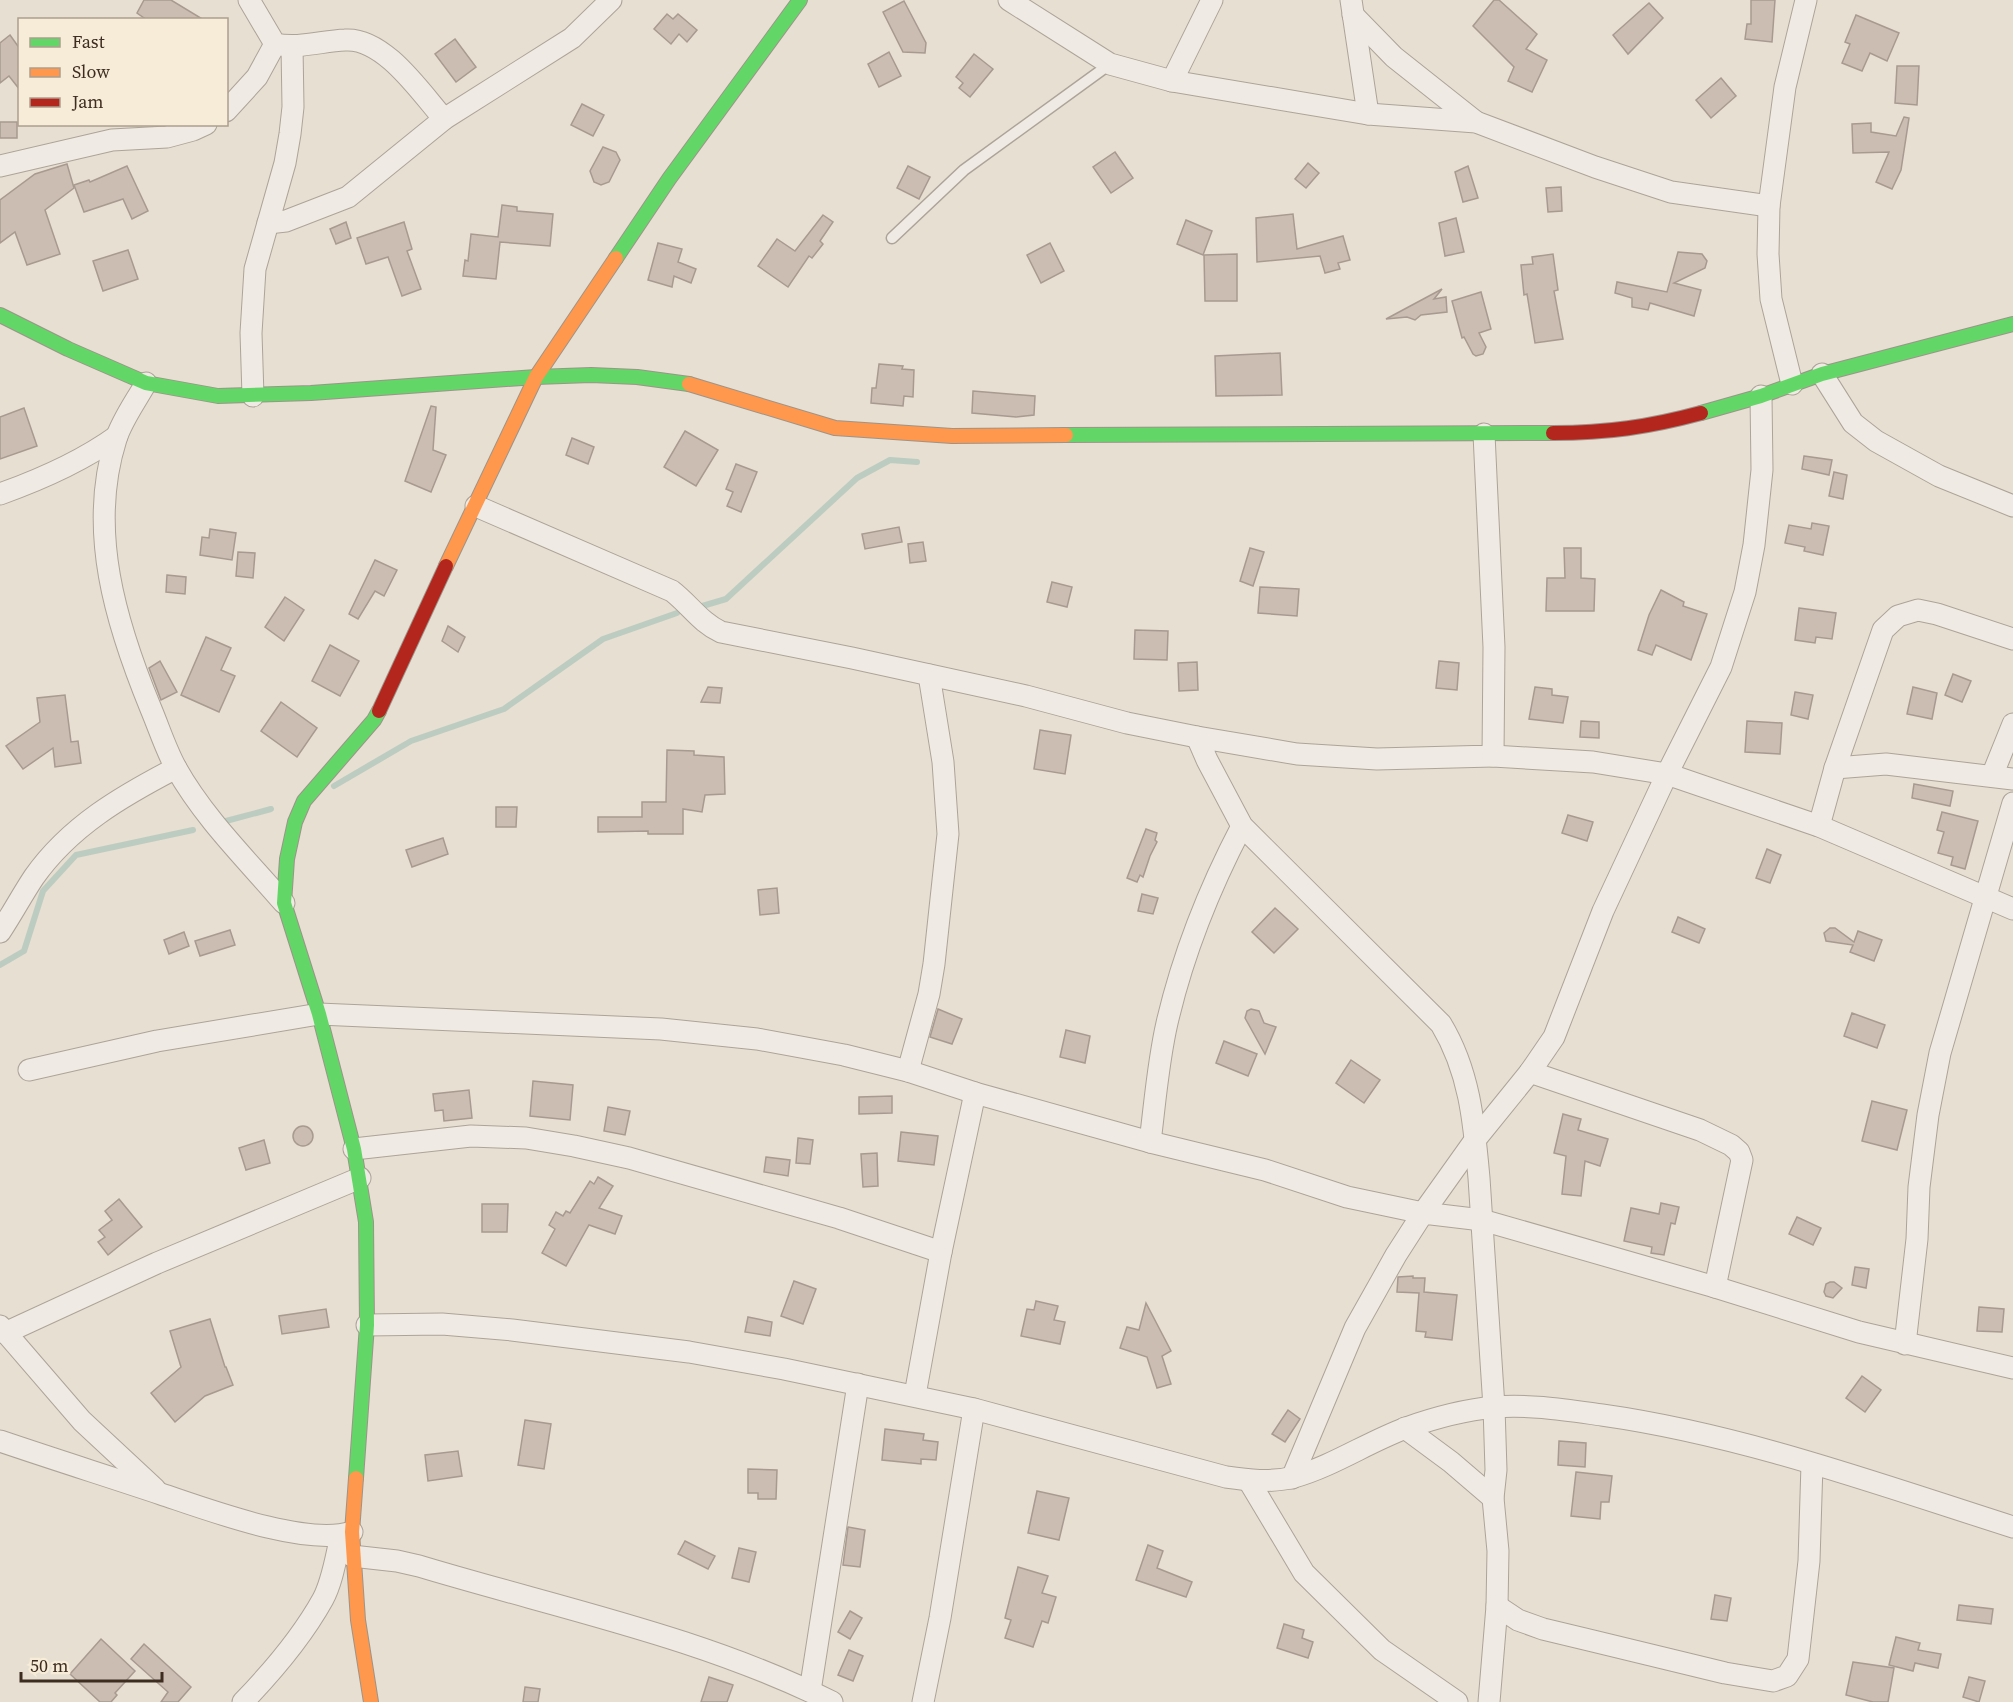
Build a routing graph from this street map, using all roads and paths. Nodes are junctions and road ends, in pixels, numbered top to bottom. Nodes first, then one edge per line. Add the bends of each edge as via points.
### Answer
1 (249, 0) edge
2 (611, 0) edge
3 (800, 0) edge
4 (1009, 0) edge
5 (1212, 0) edge
6 (1806, 0) edge
7 (1352, 7) edge
8 (283, 45) junction
9 (1110, 64) junction
10 (1172, 81) junction
11 (228, 109) edge
12 (1368, 114) junction
13 (444, 119) junction
14 (1476, 122) junction
15 (202, 126) edge
16 (0, 166) edge
17 (1769, 206) junction
18 (268, 223) junction
19 (892, 238) dead end
20 (0, 315) edge
21 (2013, 324) edge
22 (1822, 374) junction
23 (536, 377) junction
24 (146, 383) junction
25 (1791, 384) junction
26 (253, 396) junction
27 (1761, 396) junction
28 (1484, 434) junction
29 (117, 436) junction
30 (0, 494) edge
31 (476, 506) junction
32 (2013, 506) edge
33 (2013, 639) edge
34 (928, 675) junction
35 (2013, 724) edge
36 (1197, 737) junction
37 (1493, 756) junction
38 (176, 768) junction
39 (1835, 768) junction
40 (1667, 774) junction
41 (2003, 778) edge
42 (2013, 803) edge
43 (1242, 826) junction
44 (1819, 826) junction
45 (1987, 898) junction
46 (284, 903) junction
47 (2013, 909) edge
48 (0, 932) edge
49 (319, 1014) junction
50 (29, 1070) dead end
51 (908, 1071) junction
52 (1530, 1072) junction
53 (975, 1093) junction
54 (1475, 1140) junction
55 (1150, 1142) junction
56 (354, 1149) junction
57 (360, 1178) junction
58 (1423, 1213) junction
59 (1482, 1220) junction
60 (941, 1252) junction
61 (1715, 1287) junction
62 (367, 1325) junction
63 (3, 1330) edge
64 (1905, 1344) junction
65 (2013, 1368) edge
66 (858, 1384) junction
67 (915, 1395) junction
68 (1494, 1407) junction
69 (974, 1409) junction
70 (1405, 1428) junction
71 (0, 1441) edge
72 (1812, 1464) junction
73 (1292, 1478) junction
74 (1249, 1481) junction
75 (160, 1494) junction
76 (1493, 1498) junction
77 (2013, 1527) edge
78 (346, 1534) junction
79 (352, 1556) junction
80 (1497, 1606) junction
81 (810, 1691) junction
82 (243, 1702) edge
83 (371, 1702) edge
84 (832, 1702) edge
85 (923, 1702) edge
86 (1457, 1702) edge
87 (1489, 1702) edge

1 - 8 street
2 - 13 street via 572,38
3 - 23 street via 669,179
4 - 9 street
5 - 10 street
6 - 17 street via 1785,87
7 - 12 street
7 - 14 street via 1394,57
8 - 11 street
8 - 13 street via 358,39 390,58
8 - 18 street via 293,106 285,163
9 - 10 street
9 - 19 lane via 964,170
10 - 12 street
12 - 14 street
13 - 18 street via 348,197 286,221
14 - 17 street via 1671,192
15 - 16 street via 167,136 112,140
17 - 25 street via 1771,299
18 - 26 street via 255,269 250,333
20 - 24 street
21 - 22 street
22 - 25 street
22 - 32 street via 1853,423 1876,441 1939,477
23 - 26 street
23 - 28 street via 614,376 684,383 835,428 952,436
23 - 31 street
24 - 26 street via 218,396
24 - 29 street
25 - 27 street
27 - 28 street via 1661,423 1618,430
27 - 40 street via 1762,470 1745,592 1721,667
28 - 37 street via 1494,647
29 - 30 street via 64,468
29 - 38 street via 105,486 104,509 104,546 111,591 140,681
31 - 34 street via 672,591 706,625 721,632
31 - 46 street via 374,720 312,790 299,811 287,859
33 - 39 street via 1918,610 1898,616 1883,630
34 - 36 street
34 - 51 street via 943,762 948,834 929,994
35 - 41 street
36 - 37 street via 1297,754 1377,759
36 - 43 street
37 - 40 street via 1593,762
38 - 46 street via 209,816
38 - 48 street via 122,796 80,828 35,876
39 - 41 street via 1886,764
39 - 44 street
40 - 44 street
40 - 52 street via 1603,912 1554,1037
42 - 45 street
43 - 54 street via 1441,1024 1464,1072
43 - 55 street via 1203,906 1184,963 1167,1024
44 - 45 street
45 - 47 street
45 - 64 street via 1941,1053 1928,1115
46 - 49 street
49 - 50 street via 157,1041
49 - 51 street via 661,1029 757,1040
49 - 56 street
51 - 53 street
52 - 54 street
52 - 61 street via 1700,1130 1739,1152 1742,1160
53 - 55 street
53 - 60 street
54 - 58 street
54 - 59 street
55 - 58 street via 1265,1170 1347,1197
56 - 57 street
56 - 60 street via 471,1136 526,1138 574,1146 839,1218
57 - 62 street via 366,1222
57 - 63 street
58 - 59 street
58 - 73 street via 1355,1328
59 - 61 street
59 - 68 street
60 - 67 street
61 - 64 street
62 - 66 street via 442,1324 512,1330 689,1352
62 - 78 street
63 - 75 street via 82,1421
64 - 65 street
66 - 67 street
66 - 81 street
67 - 69 street
68 - 70 street
68 - 72 street via 1540,1407 1646,1422
68 - 76 street
69 - 74 street
69 - 85 street
70 - 73 street
70 - 76 street
71 - 75 street
72 - 77 street
72 - 80 street via 1809,1562 1798,1659 1787,1676 1773,1681 1637,1652 1543,1629 1518,1620
73 - 74 street
74 - 86 street via 1304,1573 1382,1650
75 - 78 street via 282,1530
76 - 80 street
78 - 79 street
78 - 82 street via 323,1598 277,1667
79 - 81 street via 419,1566 699,1647
79 - 83 street
80 - 87 street
81 - 84 street

